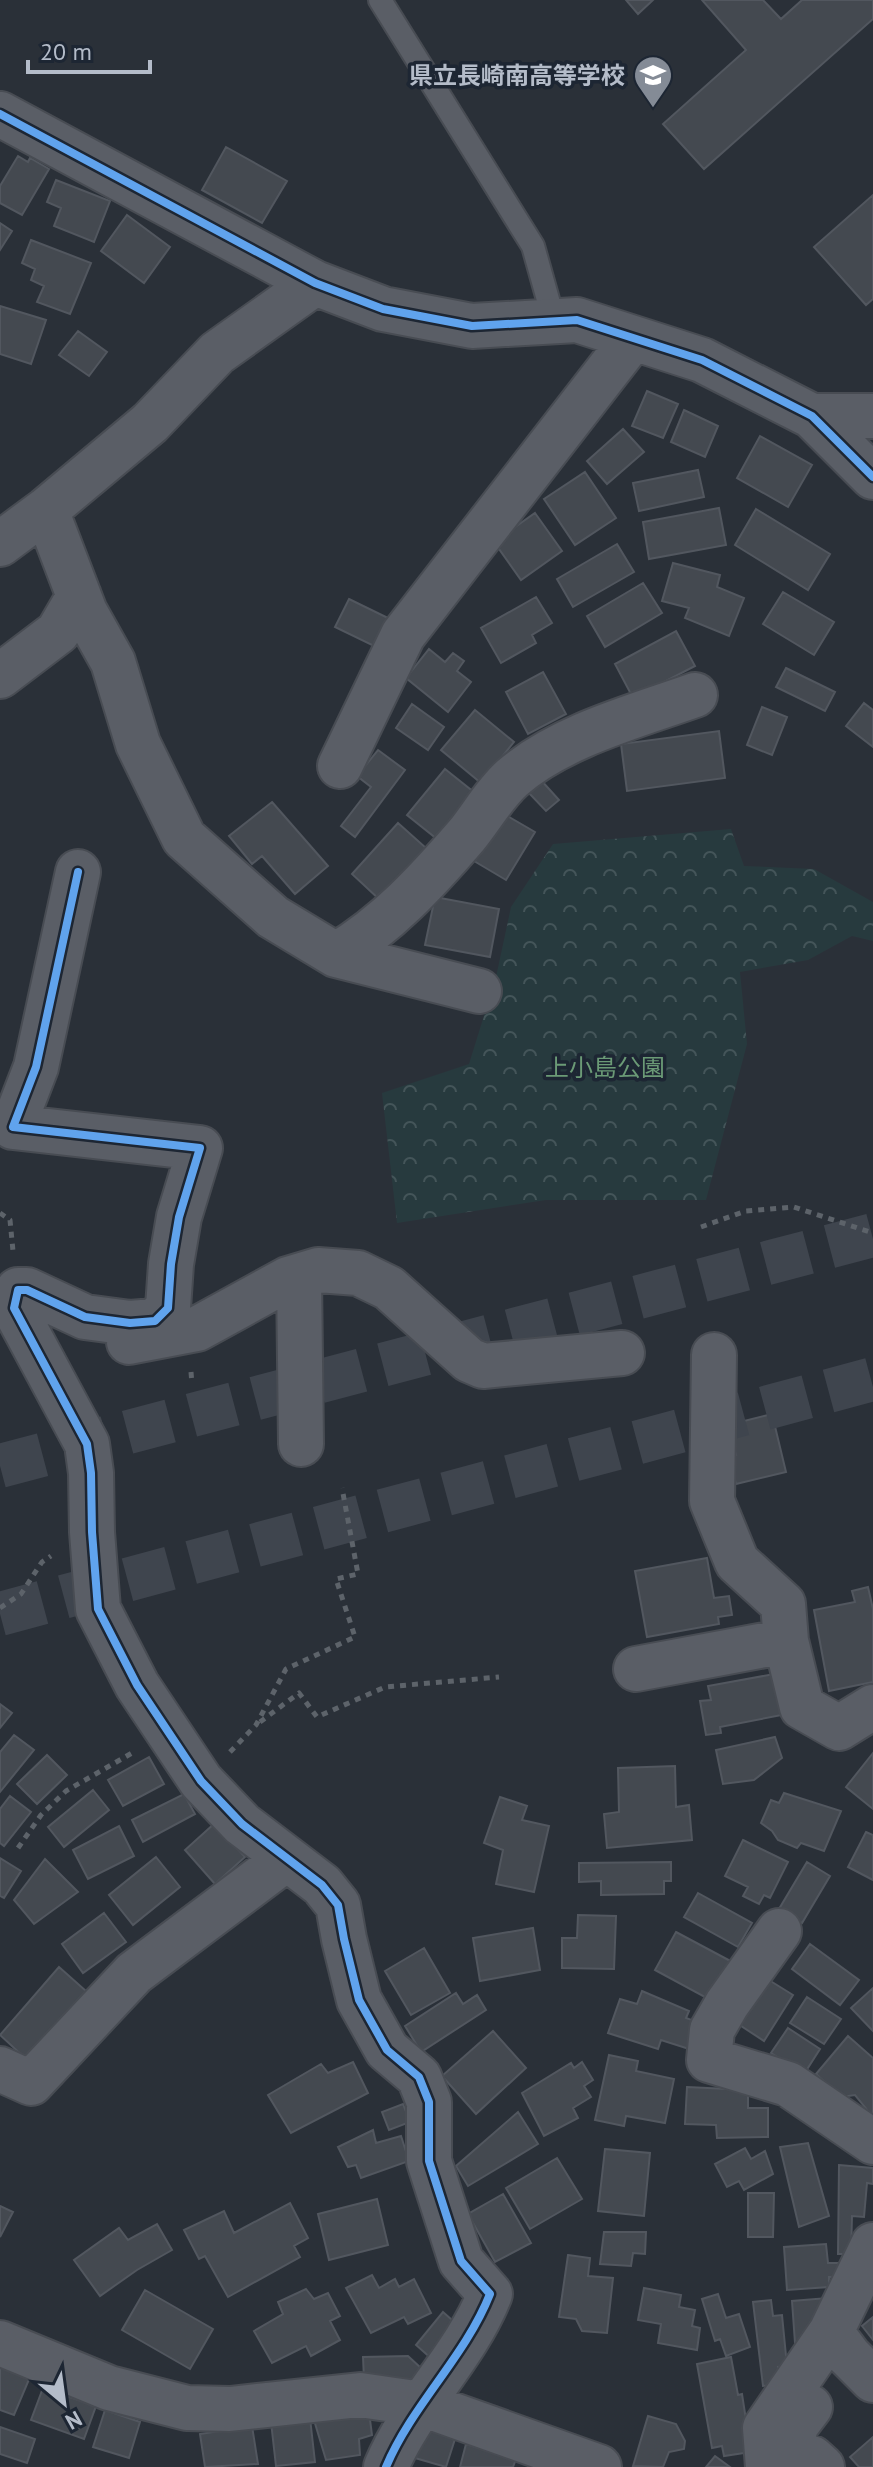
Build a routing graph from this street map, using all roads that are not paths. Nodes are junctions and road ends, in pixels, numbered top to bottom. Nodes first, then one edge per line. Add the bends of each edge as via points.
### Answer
1 (380, 0) edge
2 (0, 114) edge
3 (315, 283) junction
4 (554, 321) junction
5 (633, 338) junction
6 (812, 416) junction
7 (873, 416) edge
8 (873, 477) edge
9 (46, 510) junction
10 (0, 544) edge
11 (79, 596) junction
12 (0, 676) edge
13 (695, 695) dead end
14 (340, 766) dead end
15 (78, 872) dead end
16 (336, 955) junction
17 (479, 991) dead end
18 (299, 1276) junction
19 (7, 1304) edge
20 (622, 1353) dead end
21 (714, 1355) dead end
22 (301, 1444) dead end
23 (786, 1641) junction
24 (636, 1669) dead end
25 (873, 1707) edge
26 (286, 1859) junction
27 (779, 1931) dead end
28 (0, 2069) edge
29 (873, 2142) edge
30 (873, 2245) edge
31 (0, 2343) edge
32 (851, 2356) edge
33 (422, 2404) junction
34 (794, 2428) junction
35 (386, 2467) edge
36 (599, 2467) edge
37 (768, 2467) edge
38 (822, 2467) edge
39 (843, 2467) edge

1 - 4 lane via 533,246
2 - 3 street
3 - 4 street via 383,309 472,326
3 - 9 street via 217,353 150,423
4 - 5 street via 577,320
5 - 6 street via 702,360
5 - 14 street via 403,635
6 - 7 street
6 - 8 street
9 - 10 street
9 - 11 street
11 - 12 street via 58,632
11 - 16 street via 113,662 138,744 184,838 273,917
13 - 16 street via 585,734 511,779 414,894
15 - 19 street via 36,1067 13,1127 200,1148 179,1217 168,1308 155,1321 85,1317 27,1290 18,1290
16 - 17 street
18 - 19 street via 197,1329 131,1342 95,1340
18 - 20 street via 318,1270 358,1273 389,1288 469,1360 483,1366
18 - 22 street
19 - 26 street via 87,1444 98,1609 137,1685 201,1781
21 - 23 street via 712,1501 737,1562 783,1604
23 - 24 street
23 - 25 street via 802,1707 839,1728
26 - 28 street via 134,1973 31,2083
26 - 33 street via 322,1885 338,1905 359,2000 387,2050 419,2077 429,2102 429,2161 461,2261 490,2294 479,2321
27 - 29 street via 712,2030 709,2060 788,2084
30 - 32 street
31 - 33 street via 109,2388 187,2408 230,2409 360,2395
32 - 34 street
32 - 37 street via 765,2428
33 - 35 street
33 - 36 street
34 - 38 street via 795,2456 812,2458
34 - 39 street via 825,2437

